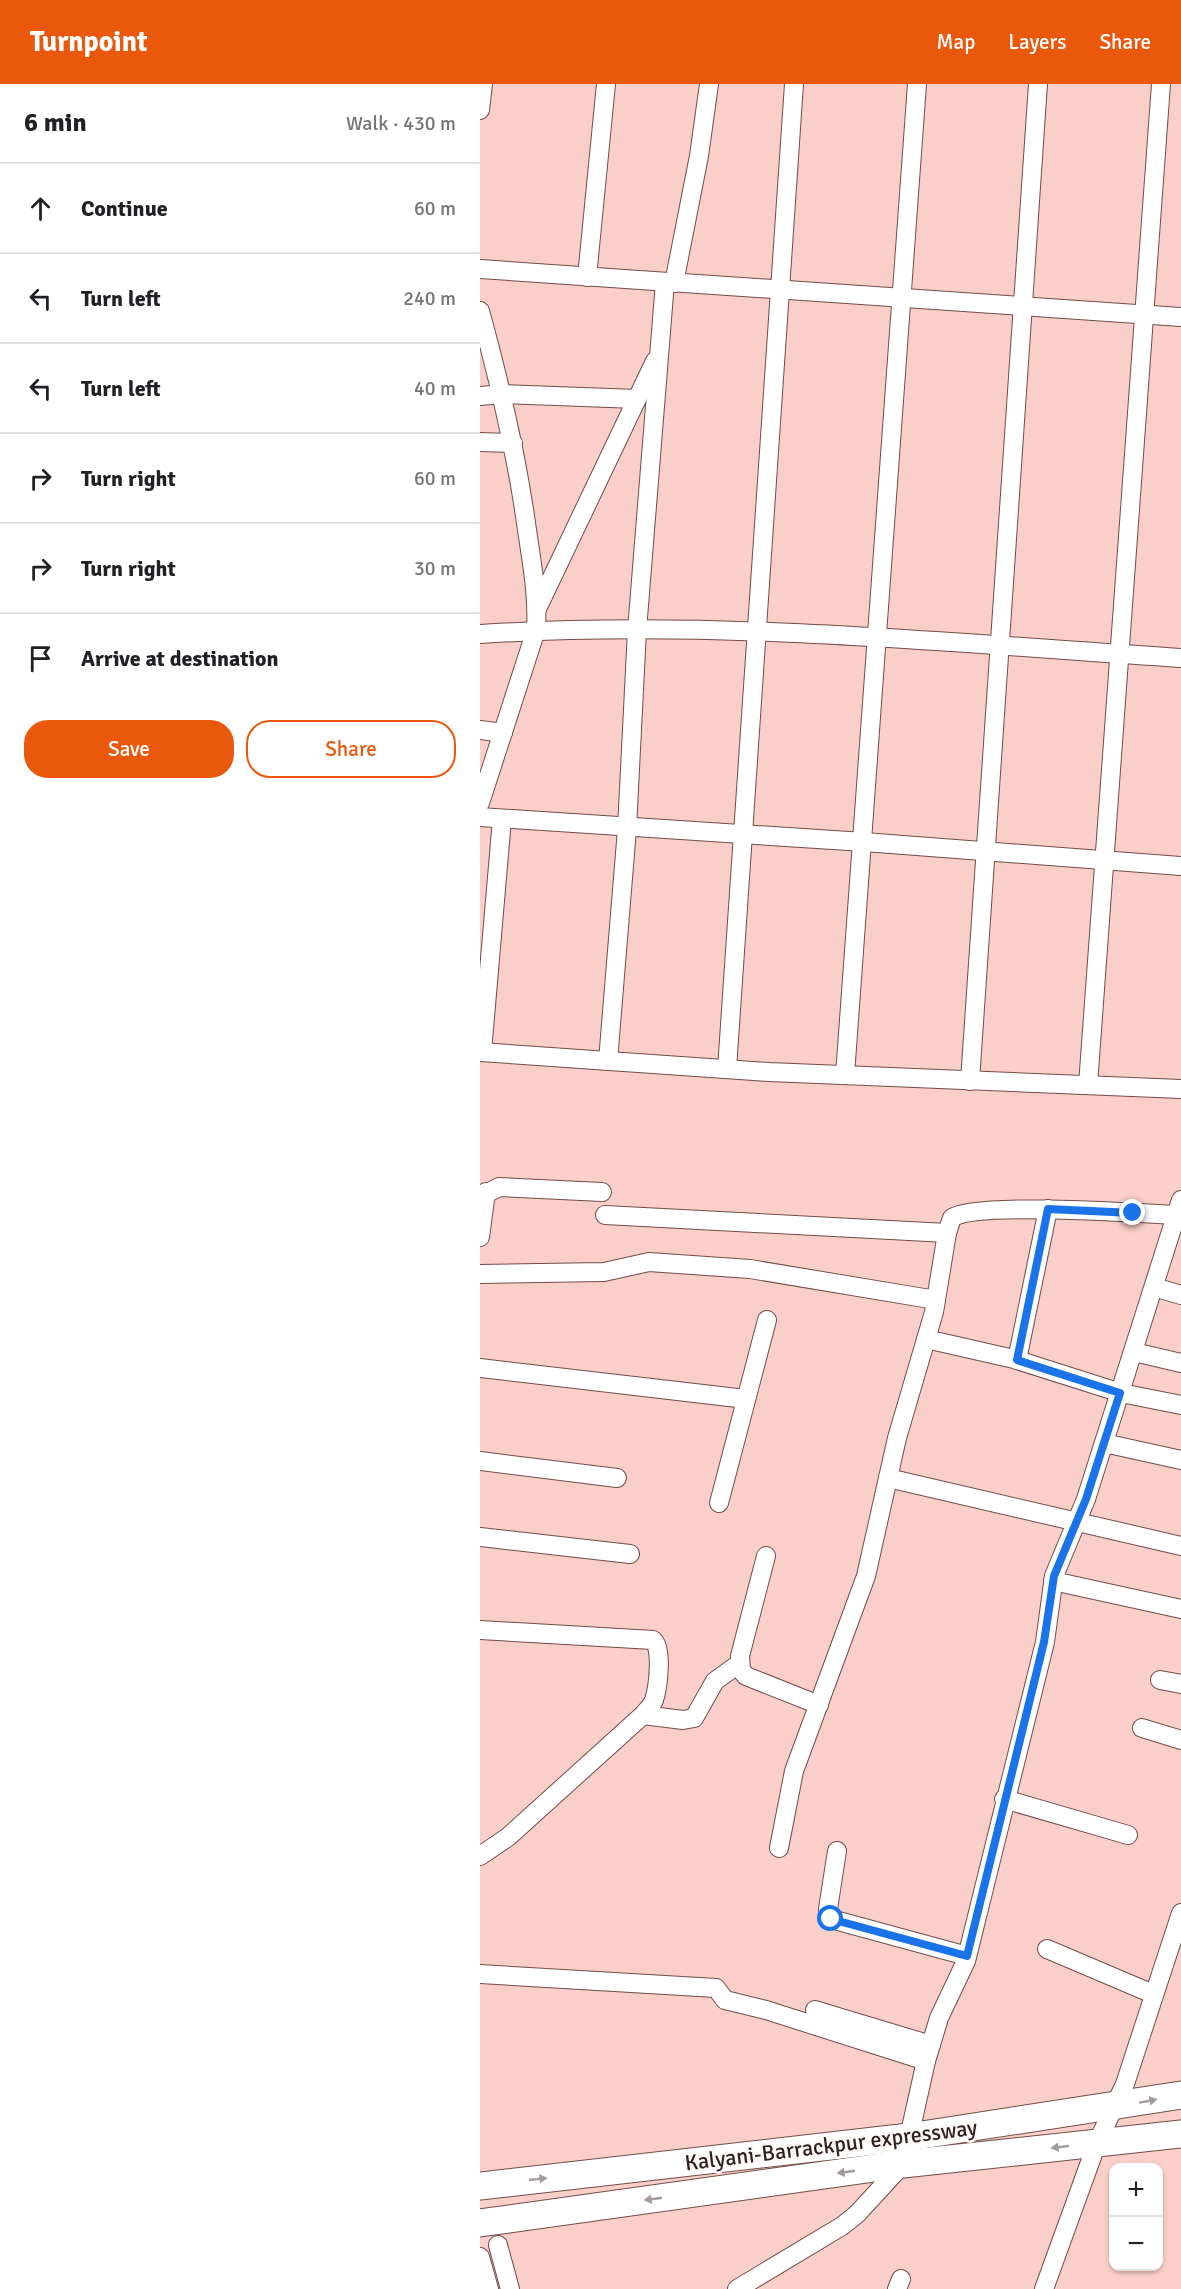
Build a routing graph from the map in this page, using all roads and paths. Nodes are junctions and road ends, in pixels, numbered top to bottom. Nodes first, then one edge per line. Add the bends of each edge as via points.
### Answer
1 (483, 84) edge
2 (606, 84) edge
3 (709, 84) edge
4 (794, 84) edge
5 (917, 84) edge
6 (1038, 84) edge
7 (1161, 84) edge
8 (480, 110) edge
9 (480, 269) edge
10 (587, 277) junction
11 (670, 283) junction
12 (779, 291) junction
13 (902, 297) junction
14 (1022, 305) junction
15 (480, 311) edge
16 (1144, 314) junction
17 (1181, 317) edge
18 (484, 344) edge
19 (660, 351) junction
20 (503, 394) junction
21 (480, 396) edge
22 (638, 399) junction
23 (480, 442) edge
24 (513, 443) junction
25 (537, 609) junction
26 (536, 630) junction
27 (637, 630) junction
28 (757, 632) junction
29 (480, 634) edge
30 (878, 639) junction
31 (1000, 646) junction
32 (1120, 654) junction
33 (1181, 658) edge
34 (480, 730) edge
35 (503, 733) junction
36 (480, 803) edge
37 (480, 818) edge
38 (502, 819) junction
39 (627, 829) junction
40 (743, 834) junction
41 (864, 842) junction
42 (986, 853) junction
43 (1104, 862) junction
44 (1181, 866) edge
45 (481, 1052) edge
46 (608, 1062) junction
47 (727, 1070) junction
48 (845, 1076) junction
49 (970, 1081) junction
50 (1088, 1085) junction
51 (1181, 1089) edge
52 (602, 1192) dead end
53 (483, 1195) edge
54 (1179, 1208) edge
55 (1048, 1209) junction
56 (605, 1215) dead end
57 (947, 1233) junction
58 (480, 1237) edge
59 (480, 1274) edge
60 (1154, 1287) junction
61 (1181, 1295) edge
62 (936, 1300) junction
63 (767, 1320) dead end
64 (926, 1339) junction
65 (1134, 1352) junction
66 (1017, 1360) junction
67 (1181, 1363) edge
68 (480, 1368) edge
69 (1120, 1393) junction
70 (746, 1399) junction
71 (1181, 1405) edge
72 (1104, 1443) junction
73 (1181, 1460) edge
74 (480, 1461) edge
75 (617, 1478) dead end
76 (888, 1478) junction
77 (719, 1503) dead end
78 (1077, 1520) junction
79 (480, 1537) edge
80 (1181, 1546) edge
81 (630, 1554) dead end
82 (766, 1556) dead end
83 (1053, 1581) junction
84 (1181, 1609) edge
85 (480, 1630) edge
86 (740, 1662) junction
87 (1160, 1680) dead end
88 (1181, 1684) edge
89 (819, 1705) junction
90 (643, 1715) junction
91 (1143, 1728) dead end
92 (1181, 1740) edge
93 (1004, 1799) junction
94 (1128, 1835) dead end
95 (780, 1848) dead end
96 (837, 1851) dead end
97 (480, 1856) edge
98 (1181, 1913) edge
99 (1047, 1949) dead end
100 (967, 1956) junction
101 (480, 1974) edge
102 (1153, 1994) junction
103 (815, 2010) dead end
104 (929, 2053) junction
105 (1181, 2095) edge
106 (1115, 2106) junction
107 (1181, 2134) edge
108 (909, 2137) junction
109 (1097, 2143) junction
110 (903, 2164) junction
111 (480, 2186) edge
112 (480, 2223) edge
113 (498, 2245) dead end
114 (480, 2257) edge
115 (489, 2289) edge
116 (510, 2289) edge
117 (737, 2289) edge
118 (1044, 2289) edge

1 - 8 street
2 - 10 street
3 - 11 street via 699,156
4 - 12 street
5 - 13 street
6 - 14 street
7 - 16 street
9 - 10 street
10 - 11 street
11 - 12 street
11 - 19 street
12 - 13 street
12 - 28 street
13 - 14 street
13 - 30 street
14 - 16 street
14 - 31 street
15 - 18 street
16 - 17 street
16 - 32 street
18 - 20 street
19 - 22 street
19 - 27 street
20 - 21 street
20 - 22 street
20 - 24 street
22 - 25 street
23 - 24 street
24 - 25 street
25 - 26 street
26 - 27 street
26 - 29 street
26 - 35 street
27 - 28 street
27 - 39 street
28 - 30 street
28 - 40 street
30 - 31 street
30 - 41 street
31 - 32 street
31 - 42 street
32 - 33 street
32 - 43 street
34 - 35 street
35 - 36 street
37 - 38 street
38 - 39 street
38 - 45 street
39 - 40 street
39 - 46 street
40 - 41 street
40 - 47 street
41 - 42 street
41 - 48 street
42 - 43 street
42 - 49 street
43 - 44 street
43 - 50 street
45 - 46 street
46 - 47 street
47 - 48 street
48 - 49 street
49 - 50 street
50 - 51 street
52 - 53 street via 499,1186
53 - 58 street
54 - 55 street
54 - 60 street
55 - 57 street via 957,1215
55 - 66 street
56 - 57 street
57 - 62 street
59 - 62 street via 604,1272 649,1262 750,1269
60 - 61 street
60 - 65 street
62 - 64 street
63 - 70 street
64 - 66 street
64 - 76 street
65 - 67 street
65 - 69 street
66 - 69 street
68 - 70 street
69 - 71 street
69 - 72 street
70 - 77 street
72 - 73 street
72 - 78 street
74 - 75 street
76 - 78 street
76 - 89 street via 857,1603
78 - 80 street
78 - 83 street
79 - 81 street
82 - 86 street
83 - 84 street
83 - 93 street via 1044,1642
85 - 90 street via 653,1640 659,1647 655,1698
86 - 89 street via 746,1676
86 - 90 street via 715,1681 694,1718
87 - 88 street
89 - 95 street via 794,1771
90 - 97 street via 508,1837
91 - 92 street
93 - 94 street
93 - 100 street
96 - 100 street via 828,1909 831,1919
98 - 102 street
99 - 102 street
100 - 104 street via 939,2019
101 - 104 street via 716,1988 725,2000
102 - 106 street
103 - 104 street
104 - 108 street
106 -> 105 highway, Kalyani-Barrackpur expressway
106 - 108 highway, Kalyani-Barrackpur expressway
106 - 109 street
107 - 109 highway, Kalyani-Barrackpur expressway
108 - 110 street
111 -> 108 highway, Kalyani-Barrackpur expressway
109 -> 110 highway, Kalyani-Barrackpur expressway
109 - 118 street
110 -> 112 highway, Kalyani-Barrackpur expressway
110 - 117 street via 842,2226
113 - 116 street
114 - 115 street

